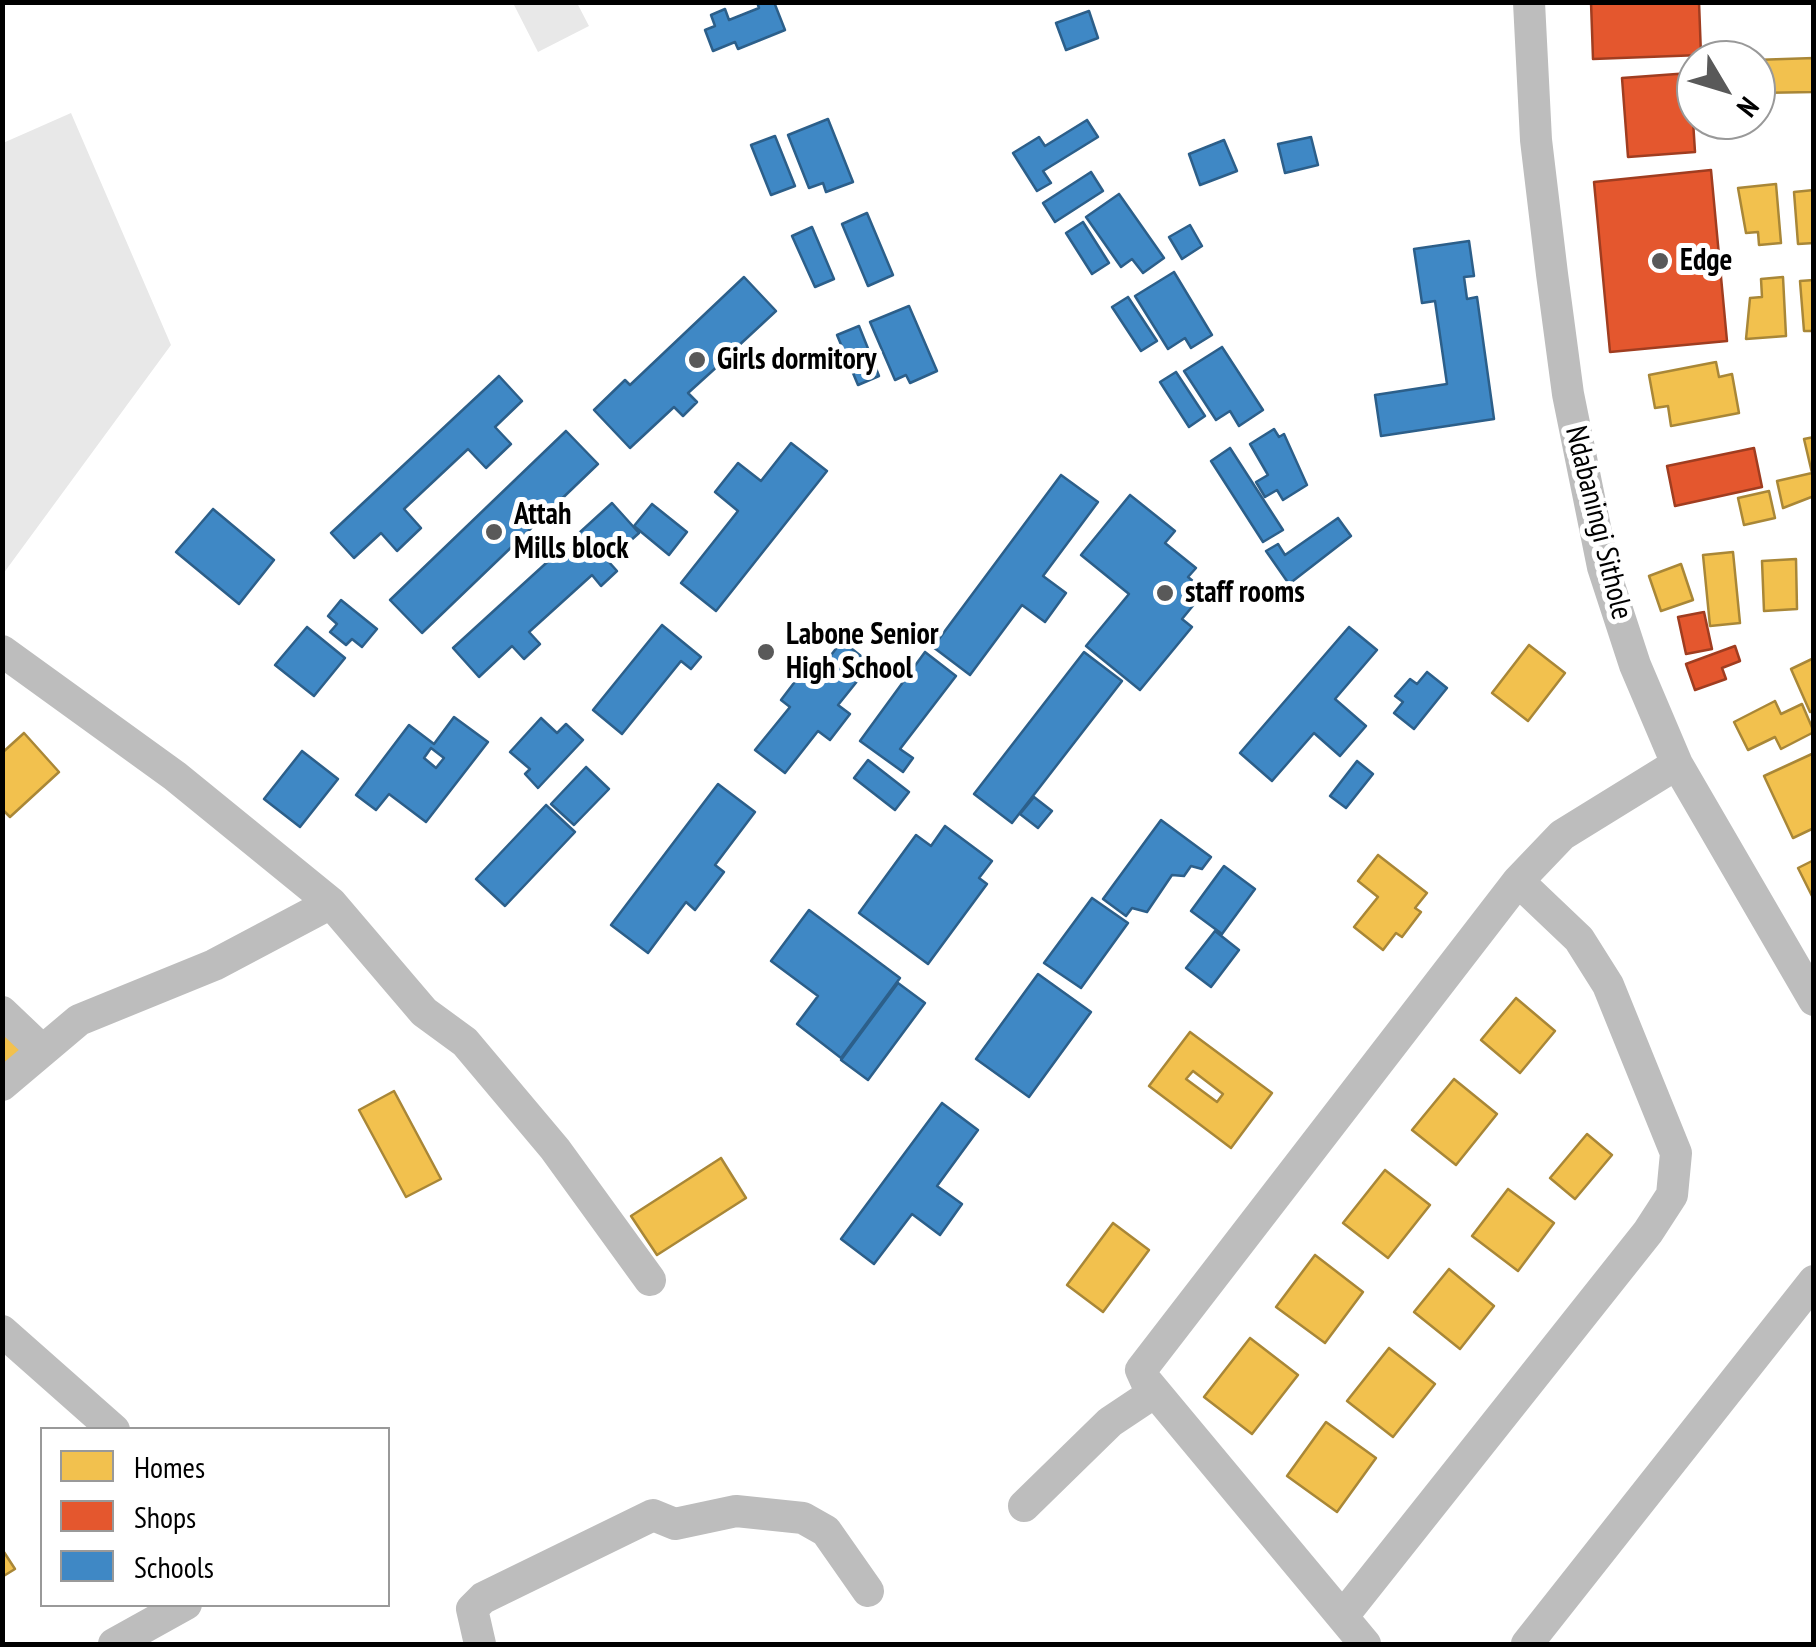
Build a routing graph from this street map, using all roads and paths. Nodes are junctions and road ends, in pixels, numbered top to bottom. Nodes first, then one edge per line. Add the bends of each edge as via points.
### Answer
1 (1529, 2) edge
2 (2, 651) edge
3 (1677, 764) junction
4 (1518, 881) junction
5 (330, 903) junction
6 (1814, 1000) edge
7 (2, 1012) edge
8 (42, 1050) junction
9 (2, 1085) edge
10 (650, 1280) dead end
11 (1814, 1281) edge
12 (2, 1331) edge
13 (1154, 1392) junction
14 (111, 1427) edge
15 (1024, 1506) dead end
16 (868, 1591) dead end
17 (181, 1607) edge
18 (1343, 1616) junction
19 (114, 1644) edge
20 (480, 1644) edge
21 (1366, 1644) edge
22 (1527, 1644) edge

1 - 3 street, Ndabaningi Sithole via 1536,140 1583,480 1635,665
2 - 5 street via 175,776
3 - 4 street via 1562,835
3 - 6 street, Ndabaningi Sithole
4 - 13 street via 1147,1360 1142,1370
4 - 18 street via 1579,938 1608,985 1676,1153 1672,1194
5 - 8 street via 214,965 79,1020
5 - 10 street via 424,1012 466,1042
7 - 8 street
8 - 9 street
11 - 22 street
12 - 14 street
13 - 15 street via 1110,1422
13 - 18 street
16 - 20 street via 826,1532 803,1518 736,1510 675,1524 653,1515 483,1598 472,1609
17 - 19 street
18 - 21 street

